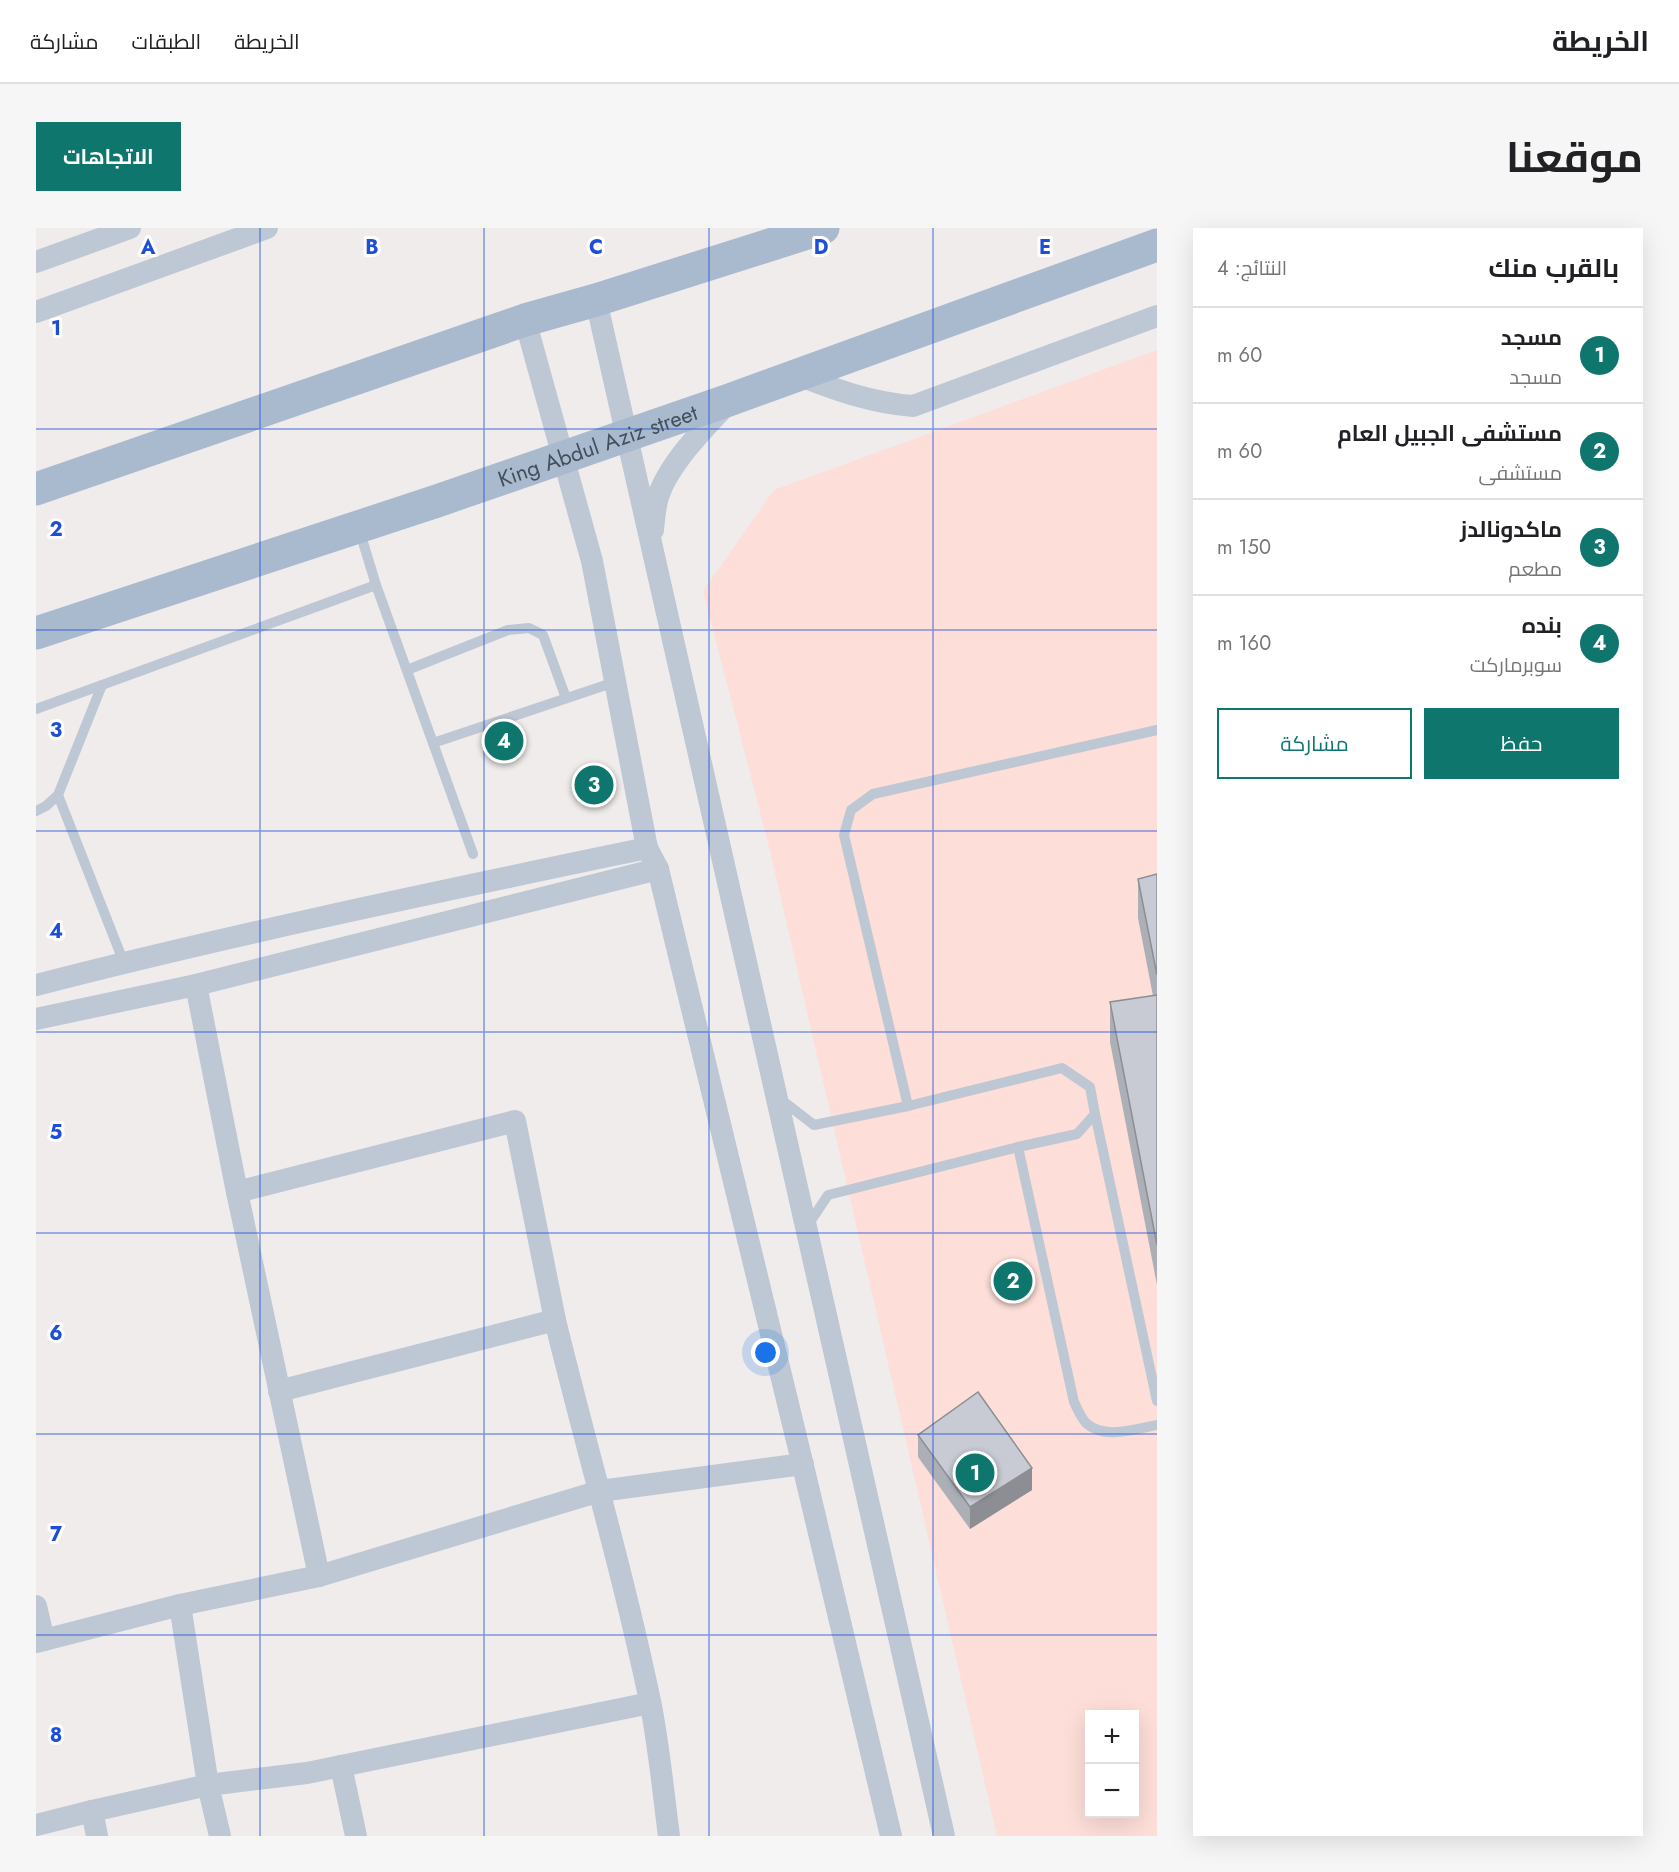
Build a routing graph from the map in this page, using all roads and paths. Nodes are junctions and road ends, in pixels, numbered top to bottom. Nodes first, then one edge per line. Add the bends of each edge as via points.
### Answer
1 (130, 228) edge
2 (267, 228) edge
3 (823, 228) edge
4 (1157, 245) edge
5 (36, 262) edge
6 (596, 300) junction
7 (36, 312) edge
8 (1157, 316) edge
9 (525, 320) junction
10 (798, 375) junction
11 (729, 400) junction
12 (626, 436) junction
13 (564, 458) junction
14 (36, 489) edge
15 (358, 526) junction
16 (651, 543) junction
17 (376, 585) junction
18 (36, 633) edge
19 (407, 670) junction
20 (615, 682) junction
21 (102, 685) junction
22 (567, 698) junction
23 (36, 709) edge
24 (1157, 730) edge
25 (433, 743) junction
26 (58, 795) junction
27 (36, 811) edge
28 (646, 848) junction
29 (473, 854) dead end
30 (658, 868) junction
31 (124, 963) junction
32 (196, 985) junction
33 (36, 986) edge
34 (36, 1019) edge
35 (777, 1096) junction
36 (908, 1106) junction
37 (1095, 1114) junction
38 (1018, 1147) junction
39 (237, 1192) junction
40 (806, 1227) junction
41 (555, 1320) junction
42 (1151, 1348) edge
43 (279, 1391) junction
44 (1157, 1401) edge
45 (1157, 1425) edge
46 (802, 1464) junction
47 (600, 1491) junction
48 (319, 1576) junction
49 (180, 1605) junction
50 (36, 1606) edge
51 (40, 1641) edge
52 (650, 1703) junction
53 (341, 1766) junction
54 (208, 1785) junction
55 (92, 1811) junction
56 (36, 1825) edge
57 (97, 1836) edge
58 (220, 1836) edge
59 (356, 1836) edge
60 (669, 1836) edge
61 (891, 1836) edge
62 (944, 1836) edge

1 - 5 street
2 - 7 street
3 - 6 main road
4 - 10 main road, King Abdul Aziz street
6 - 9 main road
6 - 12 street
8 - 10 street via 913,406 867,399
9 - 13 street
9 - 14 main road
10 - 11 main road, King Abdul Aziz street
11 - 12 main road, King Abdul Aziz street
11 - 16 street via 674,466 658,497
12 - 13 main road, King Abdul Aziz street
12 - 16 street
13 - 15 main road, King Abdul Aziz street
13 - 20 street via 592,561
15 - 17 lane
15 - 18 main road, King Abdul Aziz street
16 - 35 street
17 - 19 lane
17 - 21 lane
19 - 22 lane via 508,630 529,628 543,635
19 - 25 lane
20 - 22 lane
20 - 28 street
21 - 23 lane
21 - 26 lane
22 - 25 lane
24 - 36 lane via 873,794 851,810 844,835
25 - 29 lane
26 - 27 lane
26 - 31 lane
28 - 30 street
28 - 31 street via 343,911
30 - 32 street
30 - 46 street
31 - 33 street
32 - 34 street
32 - 39 street
35 - 36 lane via 814,1125
35 - 40 street
36 - 37 lane via 1062,1068 1089,1087
37 - 38 lane via 1077,1134
37 - 42 lane
38 - 40 lane via 828,1195
38 - 45 lane via 1074,1402 1086,1423 1105,1432
39 - 41 street via 515,1121
39 - 43 street
40 - 62 street
41 - 43 street
41 - 47 street
42 - 44 lane
43 - 48 street
46 - 47 street
46 - 61 street
47 - 48 street
47 - 52 street
48 - 49 street
49 - 51 street
49 - 54 street
50 - 51 street
52 - 53 street
52 - 60 street
53 - 54 street
53 - 59 street
54 - 55 street
54 - 58 street
55 - 56 street
55 - 57 street

